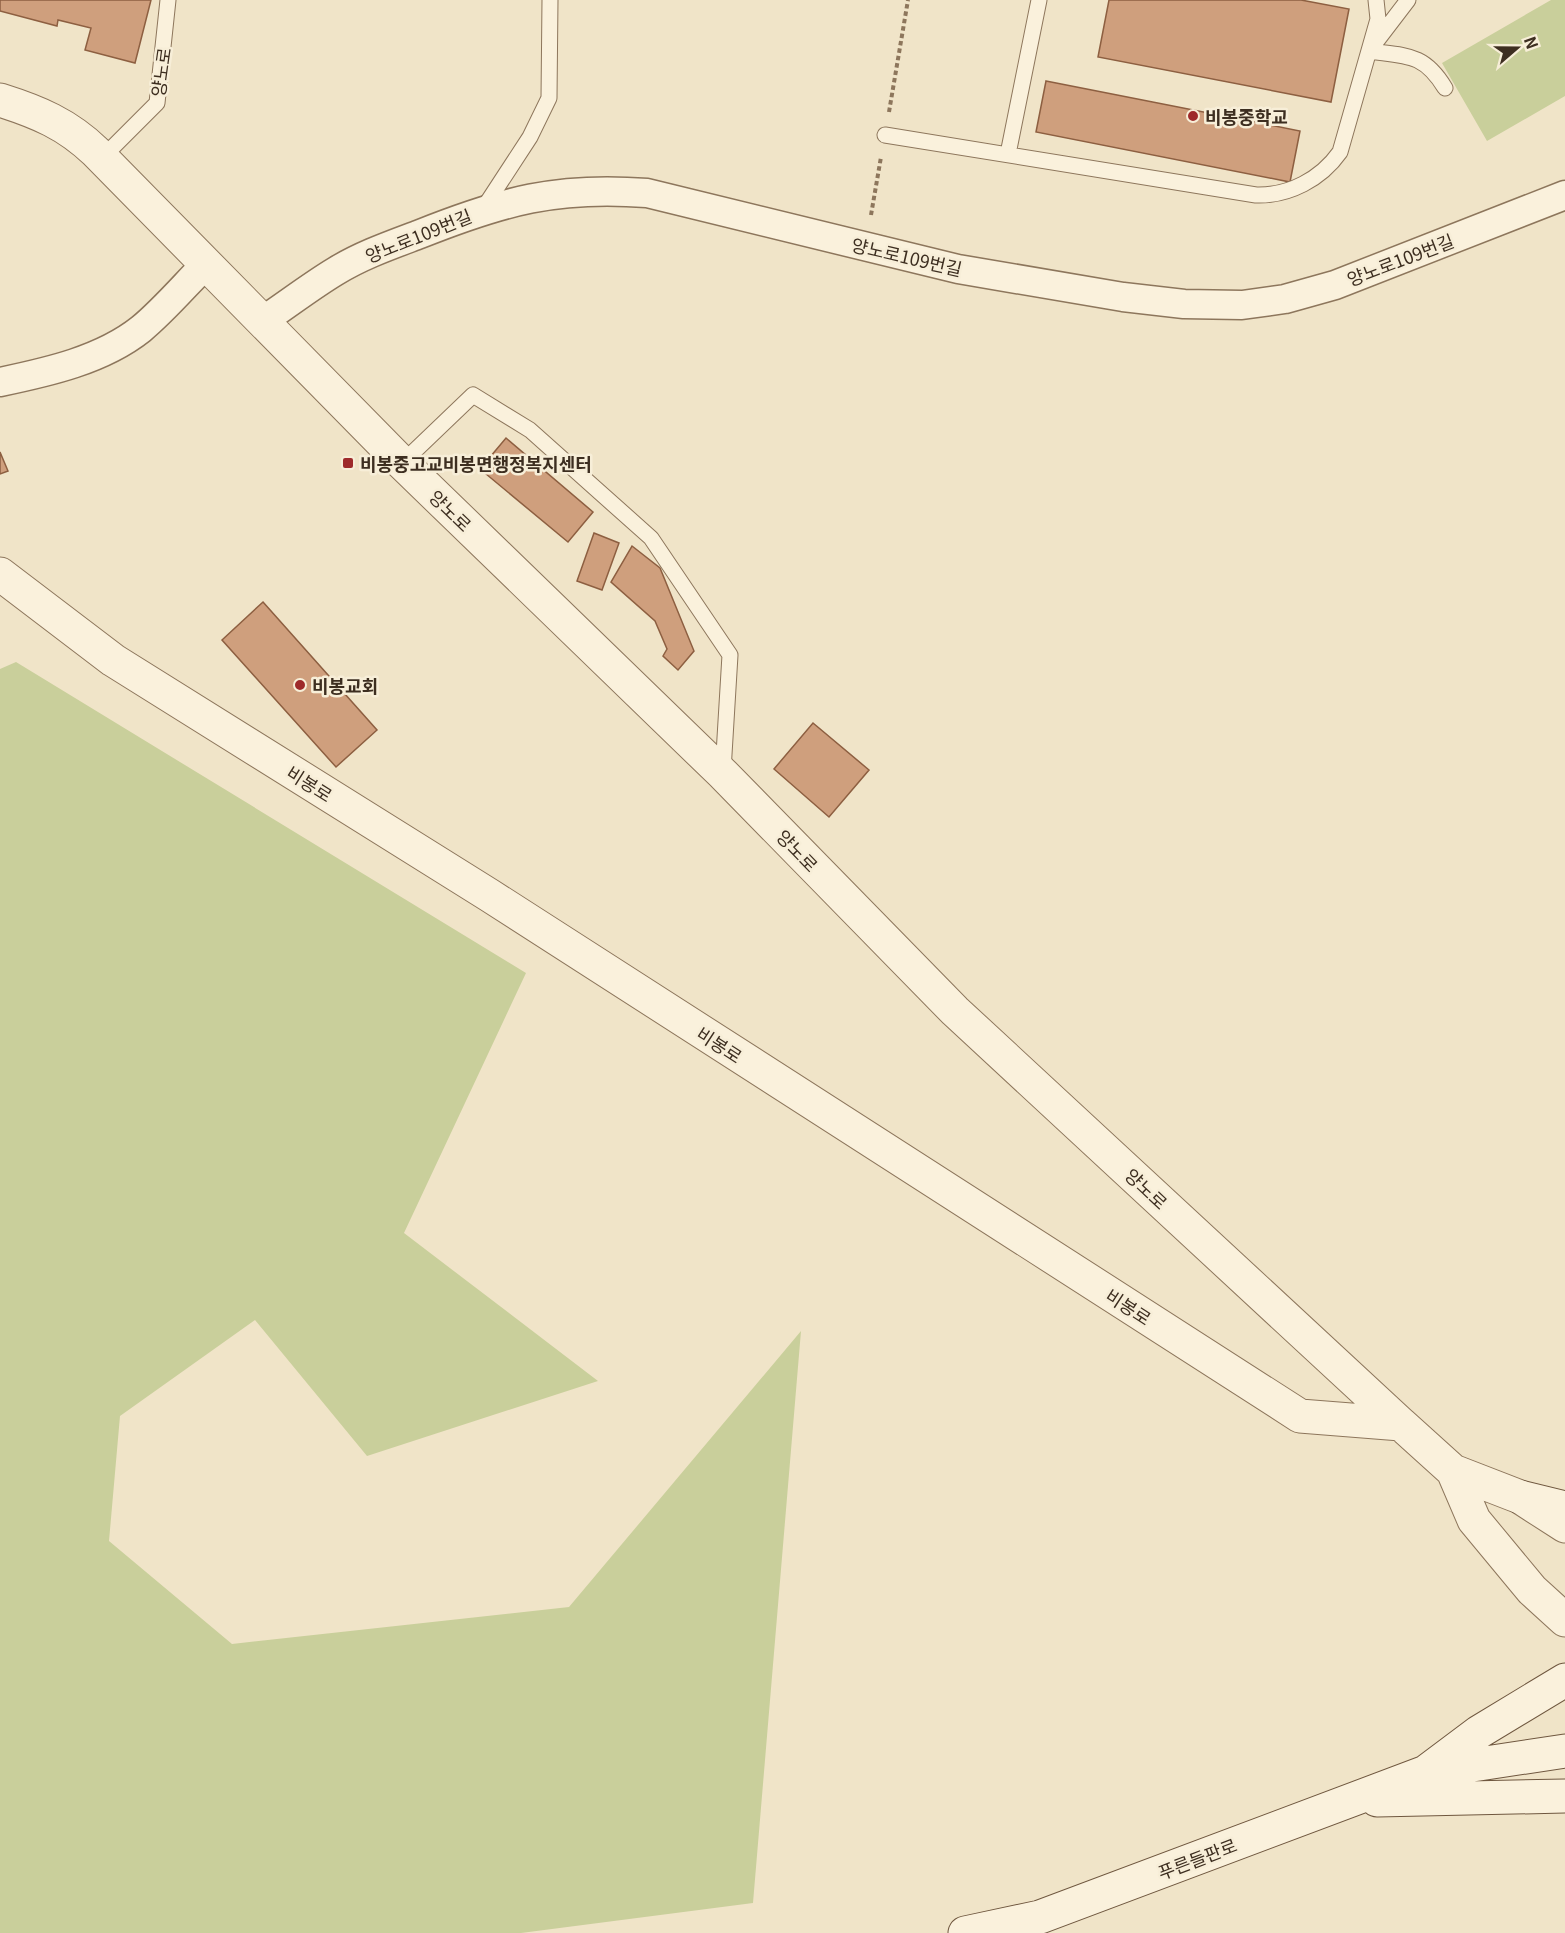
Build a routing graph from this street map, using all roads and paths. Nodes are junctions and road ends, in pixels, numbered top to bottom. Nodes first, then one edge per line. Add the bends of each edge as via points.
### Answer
1 (168, 0) edge
2 (550, 0) edge
3 (908, 0) edge
4 (1039, 0) edge
5 (1376, 0) edge
6 (1408, 0) edge
7 (1369, 51) junction
8 (1445, 88) dead end
9 (0, 100) edge
10 (885, 135) junction
11 (1008, 154) junction
12 (102, 158) junction
13 (1565, 195) edge
14 (873, 205) dead end
15 (483, 209) junction
16 (206, 264) junction
17 (264, 320) junction
18 (0, 382) edge
19 (402, 463) junction
20 (0, 574) edge
21 (723, 774) junction
22 (1401, 1424) junction
23 (1453, 1470) junction
24 (1520, 1497) junction
25 (1565, 1508) edge
26 (1565, 1527) edge
27 (1565, 1620) edge
28 (1565, 1680) edge
29 (1565, 1751) edge
30 (1426, 1772) junction
31 (1565, 1796) edge
32 (1349, 1801) junction
33 (965, 1933) edge

1 - 12 lane, 양노로 via 157,103
2 - 15 lane via 549,98 530,137
3 - 10 path
4 - 11 lane
5 - 7 lane via 1378,19
6 - 7 lane
7 - 8 lane via 1419,60 1434,70
7 - 11 lane via 1340,152 1333,163 1289,192 1256,195
9 - 12 street, 양노로 via 66,126
10 - 11 lane
10 - 14 path
12 - 16 street, 양노로
13 - 15 street, 양노로109번길 via 1335,285 1285,299 1242,305 1123,297 958,269 647,193 570,191
15 - 17 street, 양노로109번길 via 367,254
16 - 17 street, 양노로
16 - 18 street via 141,328 118,344 88,358
17 - 19 street, 양노로
19 - 21 street, 양노로
19 - 21 lane via 473,395 530,430 651,538 730,655
20 - 22 street, 비봉로 via 113,660 499,901 1300,1416
21 - 22 street, 양노로 via 955,1011
22 - 23 street
23 - 24 street
23 - 27 street via 1474,1520 1532,1590
24 - 25 street
24 - 26 street
28 - 30 street, 푸른들판로 via 1479,1732
29 - 30 street, 푸른들판로
30 - 32 street, 푸른들판로
31 - 32 street
32 - 33 street, 푸른들판로 via 1040,1917

